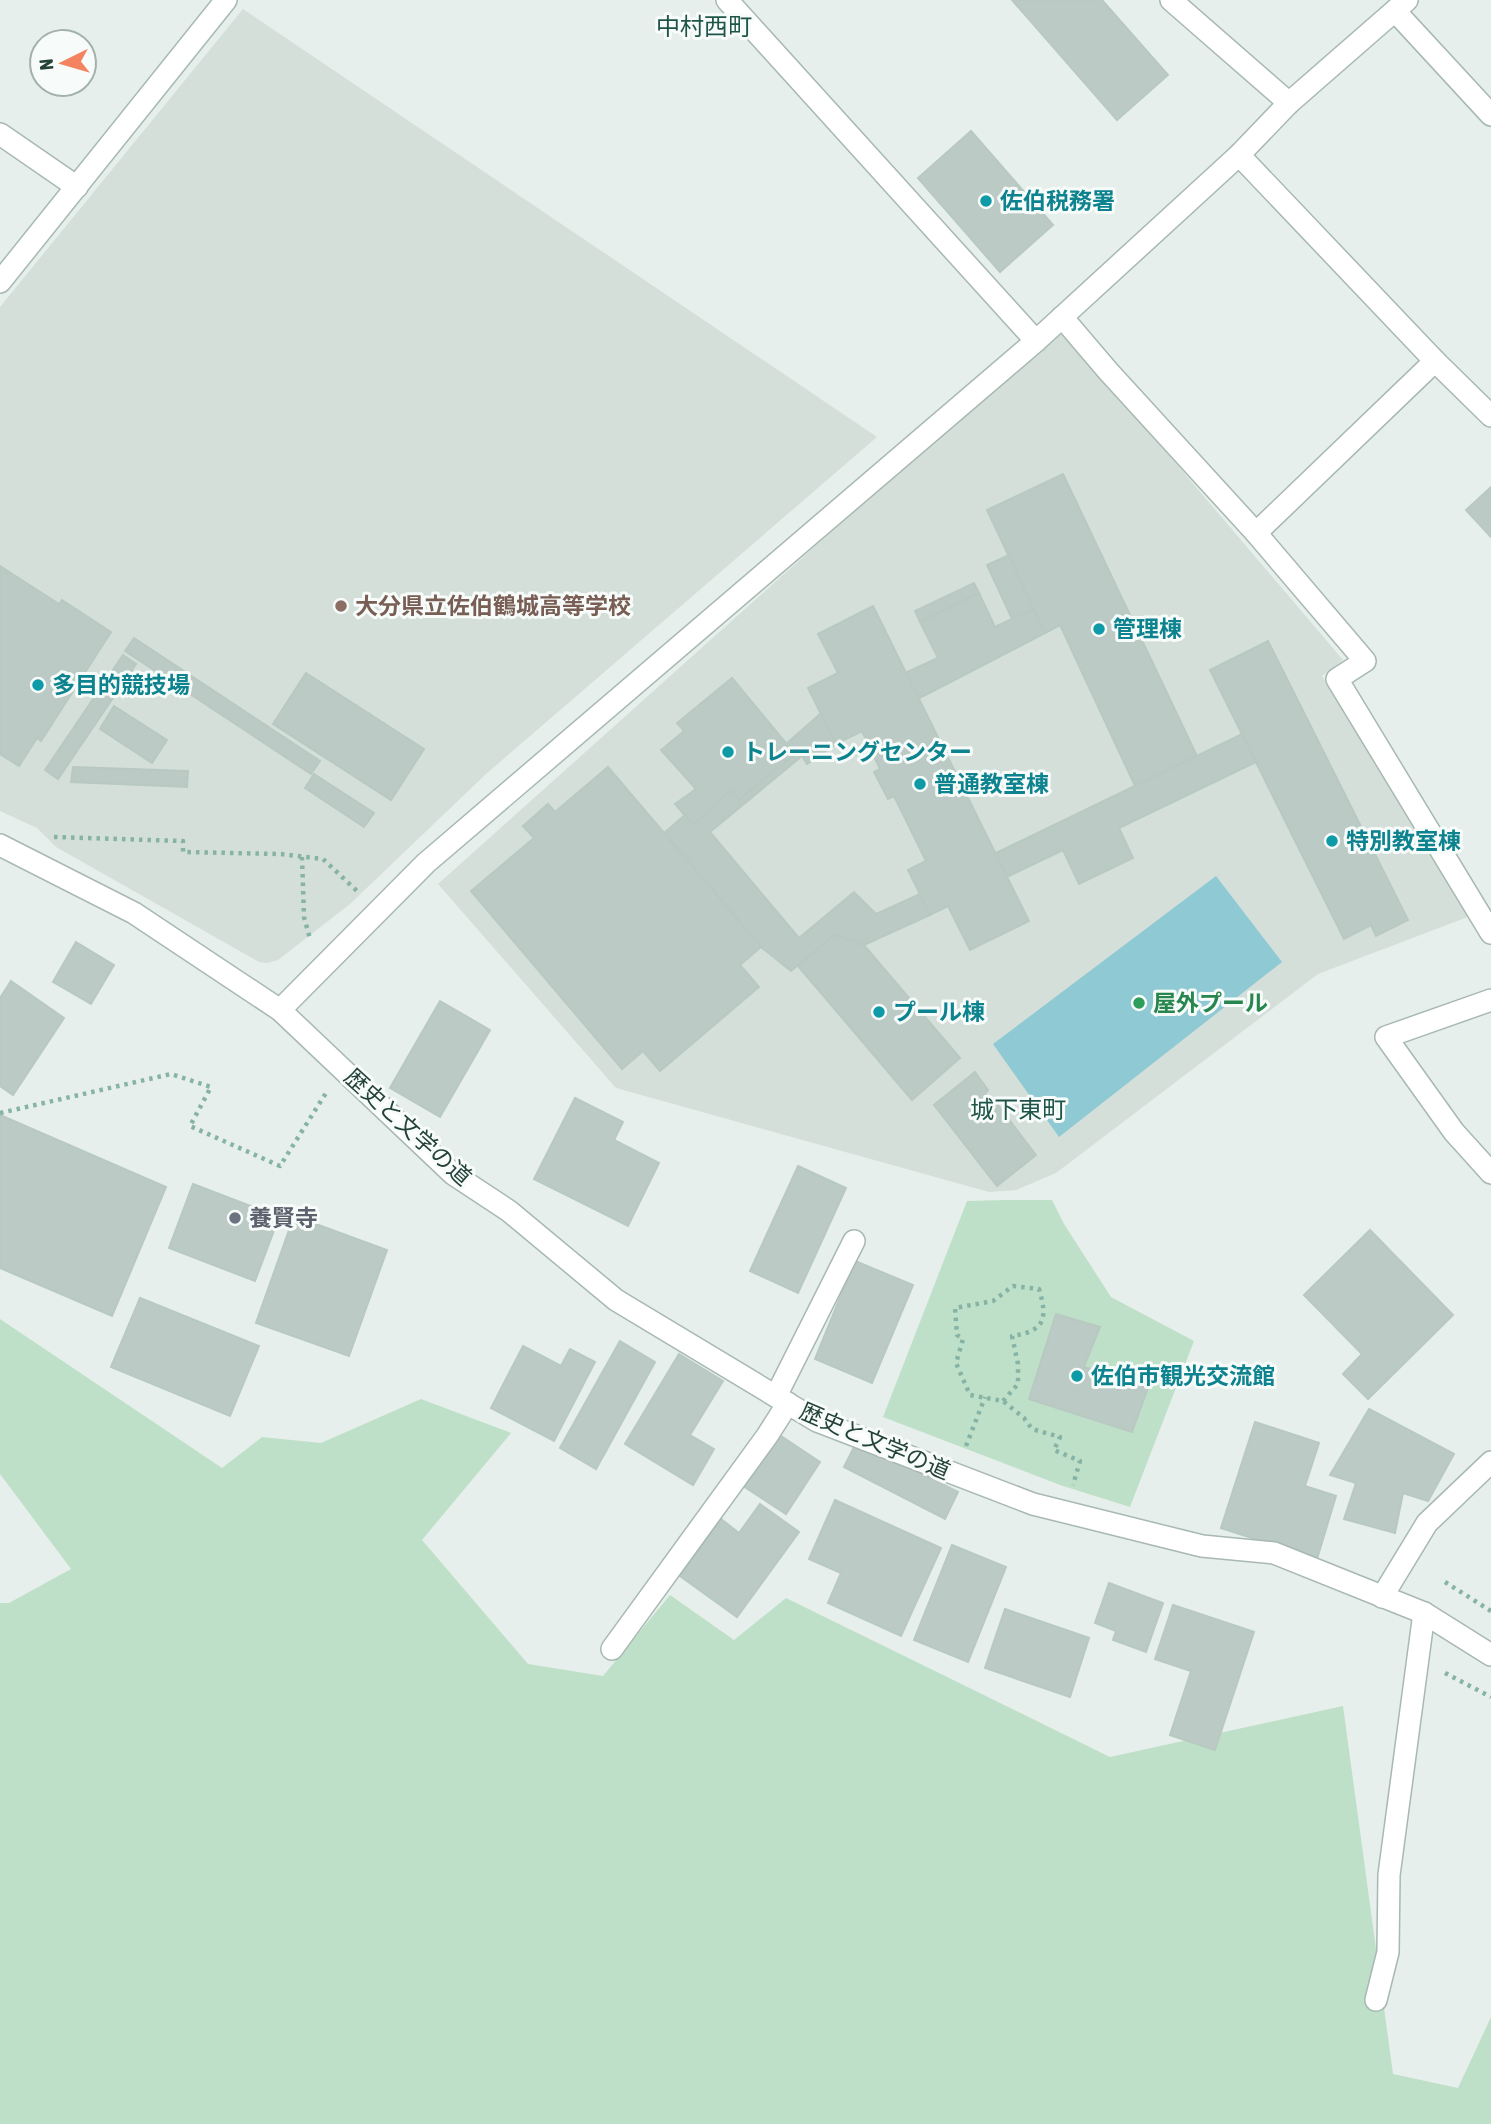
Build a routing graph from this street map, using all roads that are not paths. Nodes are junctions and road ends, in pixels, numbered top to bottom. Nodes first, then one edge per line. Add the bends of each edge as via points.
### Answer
1 (226, 0) edge
2 (727, 0) edge
3 (1171, 0) edge
4 (1401, 5) edge
5 (1289, 103) junction
6 (1491, 114) edge
7 (0, 134) edge
8 (1239, 156) junction
9 (77, 187) junction
10 (0, 282) edge
11 (1062, 317) junction
12 (1035, 341) junction
13 (1434, 361) junction
14 (1491, 416) edge
15 (1256, 533) junction
16 (0, 845) edge
17 (1491, 933) edge
18 (1491, 1000) edge
19 (280, 1010) junction
20 (1491, 1172) edge
21 (854, 1241) dead end
22 (782, 1399) junction
23 (1491, 1462) edge
24 (1382, 1597) junction
25 (1424, 1613) junction
26 (612, 1649) dead end
27 (1491, 1655) edge
28 (1376, 2000) dead end

1 - 9 street
2 - 12 street
3 - 5 street
4 - 5 street
4 - 6 street
5 - 8 street
7 - 9 street
8 - 11 street
8 - 13 street
9 - 10 street
11 - 12 street
11 - 15 street
12 - 19 street via 426,863
13 - 14 street
13 - 15 street
15 - 17 street via 1365,661 1337,679
16 - 19 street, 歴史と文学の道 via 134,912
18 - 20 street via 1386,1037 1454,1132
19 - 22 street, 歴史と文学の道 via 453,1174 509,1211 616,1300
21 - 22 street
22 - 24 street, 歴史と文学の道 via 817,1421 1033,1504 1202,1546 1274,1553
22 - 26 street via 767,1436
23 - 24 street via 1426,1523
24 - 25 street, 歴史と文学の道
25 - 27 street, 歴史と文学の道
25 - 28 street via 1389,1875 1388,1952

